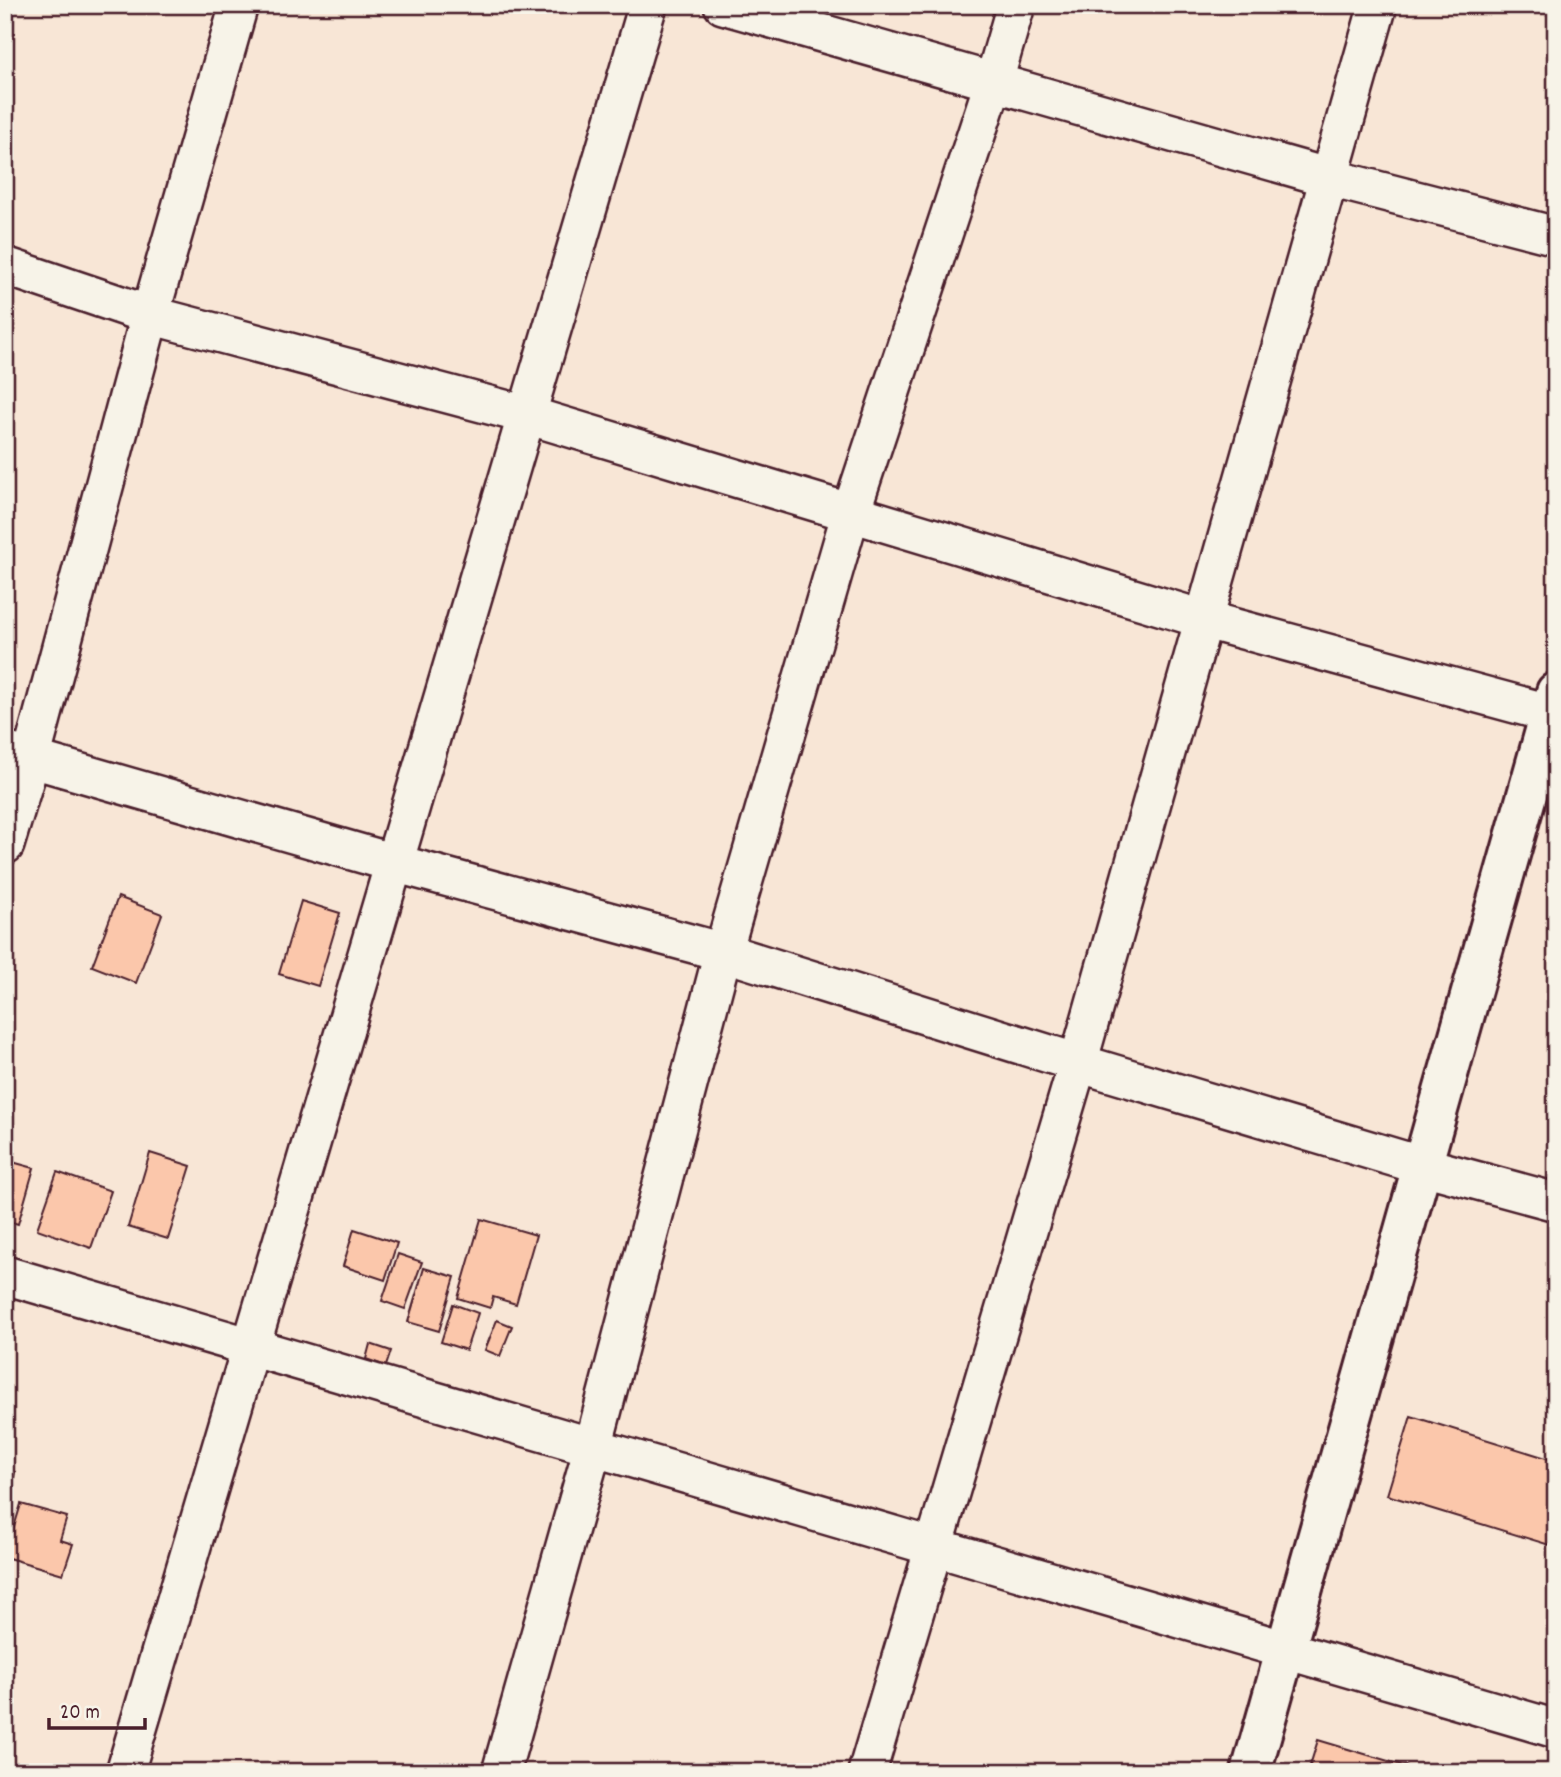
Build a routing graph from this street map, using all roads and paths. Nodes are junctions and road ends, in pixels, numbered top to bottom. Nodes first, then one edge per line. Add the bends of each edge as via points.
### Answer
1 (239, 5) edge
2 (648, 5) edge
3 (723, 5) edge
4 (1016, 5) edge
5 (1378, 5) edge
6 (993, 84) junction
7 (1330, 178) junction
8 (1556, 236) edge
9 (5, 266) edge
10 (150, 315) junction
11 (527, 415) junction
12 (851, 512) junction
13 (1206, 620) junction
14 (1554, 707) edge
15 (18, 755) edge
16 (5, 845) edge
17 (394, 863) junction
18 (723, 952) junction
19 (1078, 1063) junction
20 (1423, 1166) junction
21 (1556, 1202) edge
22 (5, 1275) edge
23 (251, 1347) junction
24 (593, 1447) junction
25 (934, 1547) junction
26 (1287, 1650) junction
27 (1556, 1729) edge
28 (125, 1772) edge
29 (500, 1772) edge
30 (867, 1772) edge
31 (1251, 1772) edge

1 - 10 street
2 - 11 street
3 - 6 street
4 - 6 street
5 - 7 street
6 - 7 street
6 - 12 street
7 - 8 street
7 - 13 street
9 - 10 street
10 - 11 street
10 - 15 street
11 - 12 street
11 - 17 street
12 - 13 street
12 - 18 street
13 - 14 street
13 - 19 street
14 - 20 main road
15 - 16 street
15 - 17 street
17 - 18 street
17 - 23 street
18 - 19 street
18 - 24 street
19 - 20 street
19 - 25 street
20 - 21 street
20 - 26 main road
22 - 23 street
23 - 24 street
23 - 28 street
24 - 25 street
24 - 29 street
25 - 26 street
25 - 30 street
26 - 27 street
26 - 31 main road

